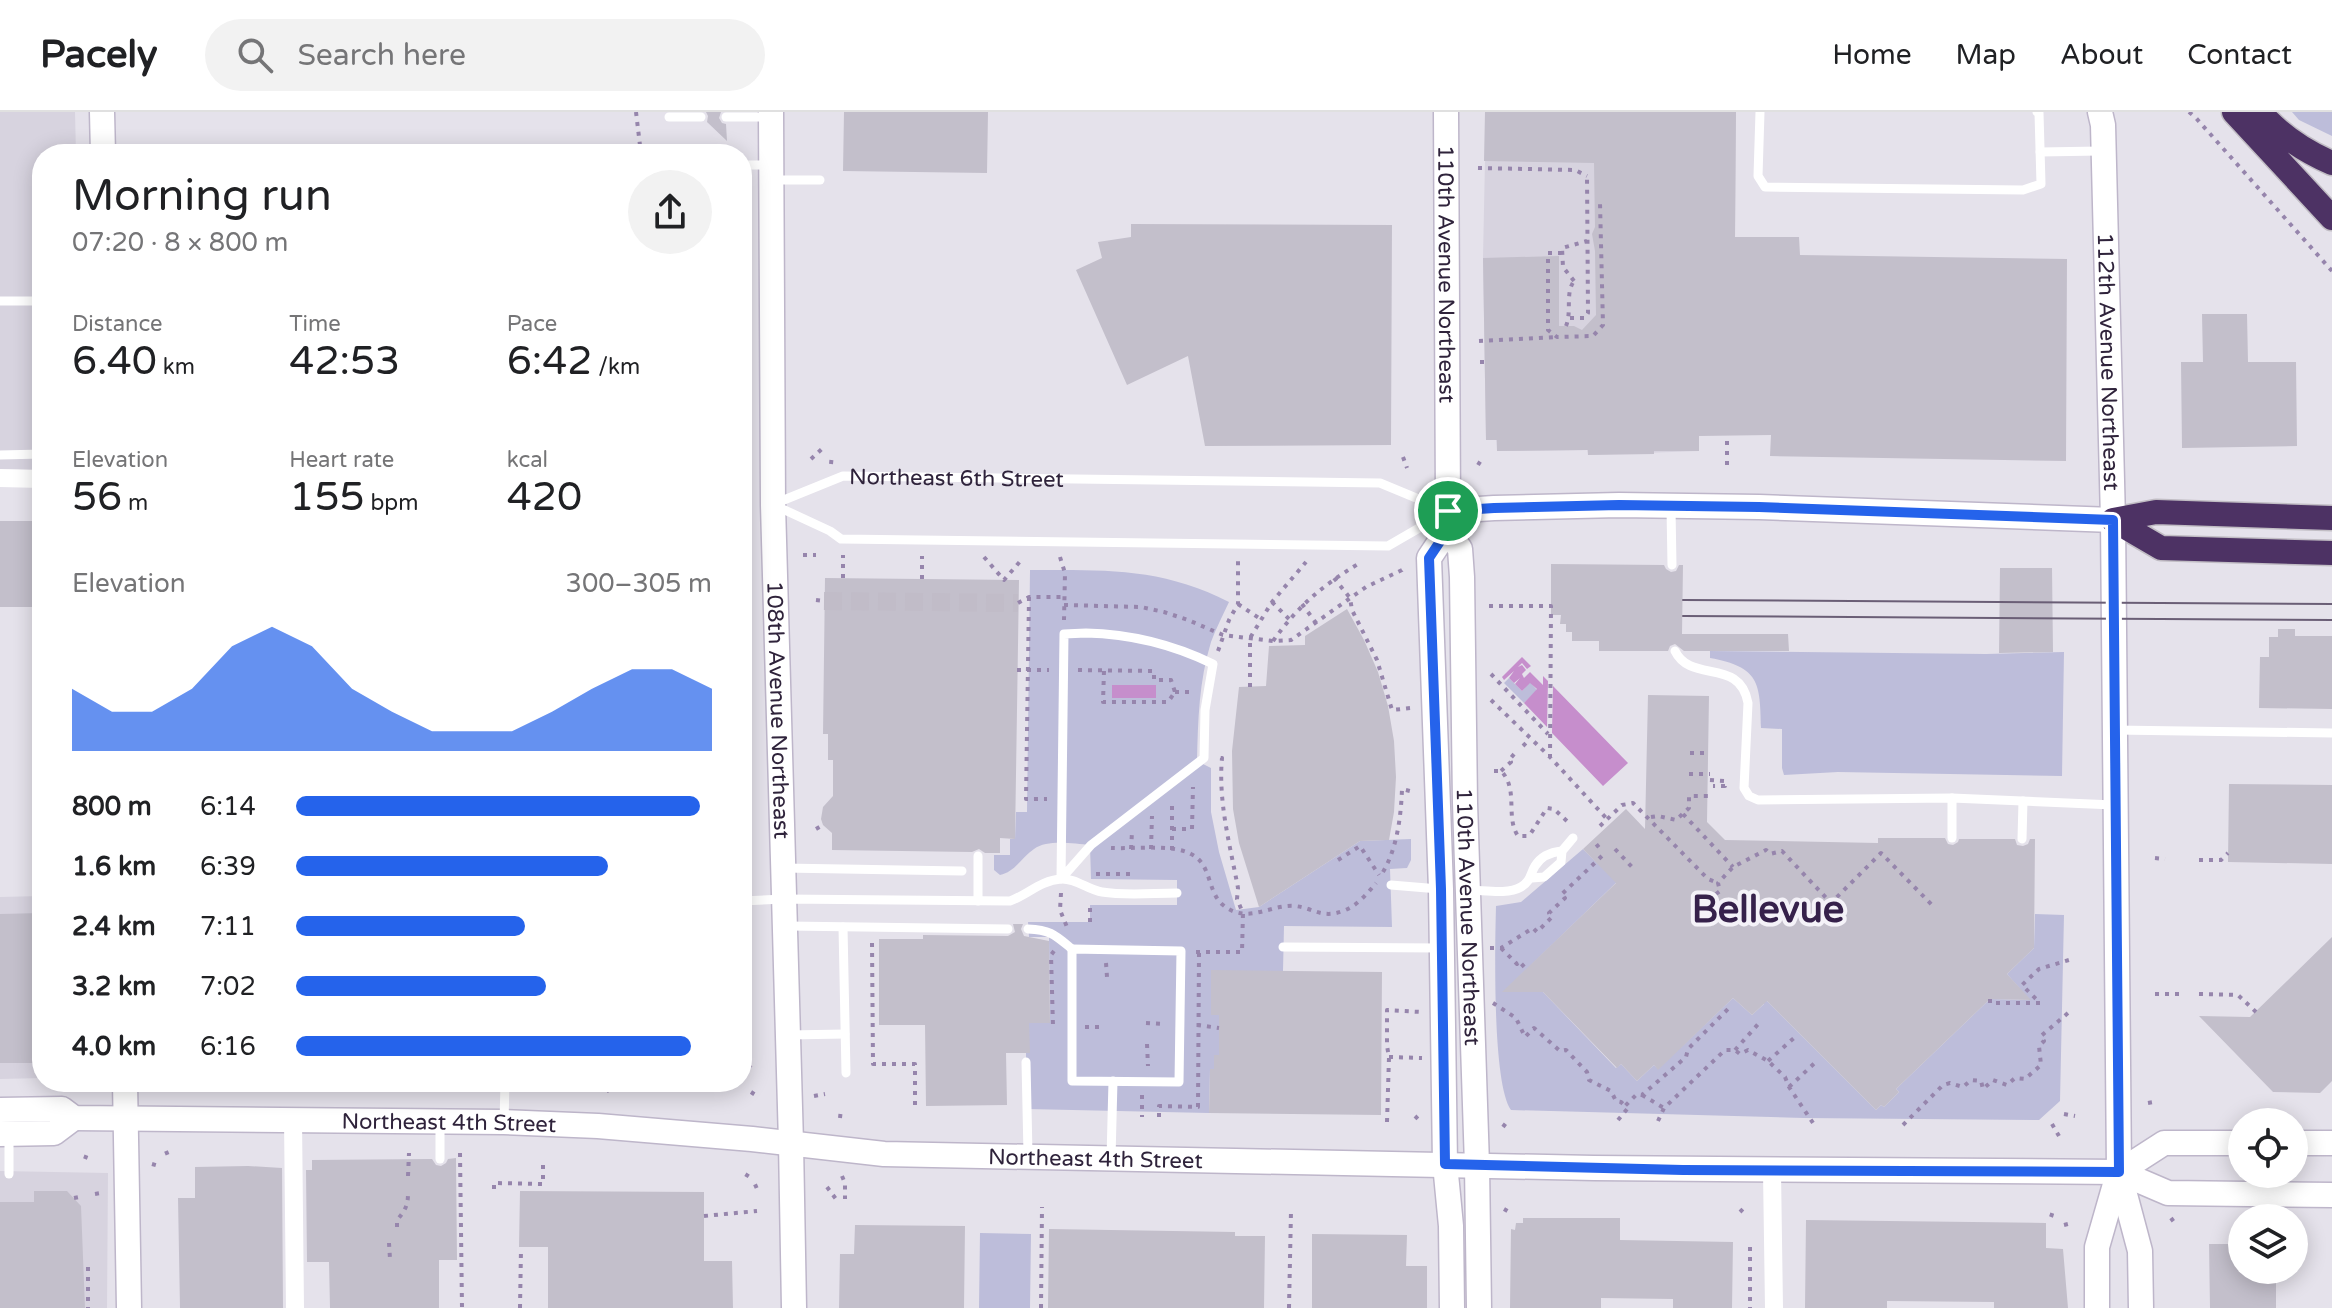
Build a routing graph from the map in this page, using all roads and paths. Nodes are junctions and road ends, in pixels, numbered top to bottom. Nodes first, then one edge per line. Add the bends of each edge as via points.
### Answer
1 (102, 112) edge
2 (636, 112) edge
3 (1446, 112) edge
4 (1760, 112) edge
5 (2037, 112) edge
6 (2189, 112) edge
7 (2234, 112) edge
8 (2260, 112) edge
9 (771, 115) edge
10 (2104, 116) edge
11 (669, 117) dead end
12 (701, 117) dead end
13 (726, 117) dead end
14 (103, 144) edge
15 (640, 144) edge
16 (2104, 151) junction
17 (2040, 152) junction
18 (2332, 163) edge
19 (752, 167) edge
20 (1478, 168) dead end
21 (1594, 171) dead end
22 (771, 172) junction
23 (1587, 176) junction
24 (820, 180) dead end
25 (1600, 203) dead end
26 (2332, 218) edge
27 (1587, 241) junction
28 (1562, 253) junction
29 (2332, 271) edge
30 (0, 301) edge
31 (32, 301) edge
32 (1570, 318) junction
33 (1566, 326) dead end
34 (1557, 337) junction
35 (1479, 341) dead end
36 (1480, 362) dead end
37 (1486, 362) dead end
38 (1727, 435) dead end
39 (824, 447) dead end
40 (32, 454) edge
41 (832, 454) dead end
42 (0, 455) edge
43 (1403, 457) dead end
44 (1483, 457) dead end
45 (811, 459) dead end
46 (831, 464) dead end
47 (1478, 465) dead end
48 (1727, 465) dead end
49 (1407, 468) dead end
50 (0, 478) edge
51 (32, 479) edge
52 (773, 505) junction
53 (1671, 506) junction
54 (1448, 518) junction
55 (2332, 518) edge
56 (2113, 520) junction
57 (2332, 553) edge
58 (803, 555) dead end
59 (816, 555) dead end
60 (843, 555) dead end
61 (922, 556) dead end
62 (984, 557) dead end
63 (1023, 558) dead end
64 (1060, 558) dead end
65 (1238, 561) dead end
66 (1306, 562) dead end
67 (1358, 564) dead end
68 (1672, 565) dead end
69 (1402, 570) dead end
70 (843, 578) dead end
71 (1334, 578) junction
72 (922, 579) dead end
73 (1029, 597) junction
74 (1064, 597) junction
75 (1350, 598) junction
76 (816, 600) dead end
77 (824, 601) tunnel mouth
78 (1272, 602) junction
79 (1018, 603) tunnel mouth
80 (1238, 604) junction
81 (1302, 604) junction
82 (1489, 606) dead end
83 (1260, 619) junction
84 (1289, 619) junction
85 (1317, 625) junction
86 (1223, 635) junction
87 (1250, 638) junction
88 (1273, 641) junction
89 (1675, 651) dead end
90 (1017, 670) dead end
91 (1028, 670) junction
92 (1063, 670) junction
93 (1104, 671) junction
94 (1491, 674) dead end
95 (1250, 687) dead end
96 (1491, 700) dead end
97 (1413, 708) dead end
98 (2114, 730) junction
99 (2332, 733) edge
100 (1550, 736) junction
101 (1530, 739) junction
102 (1523, 746) dead end
103 (1515, 753) dead end
104 (1690, 753) dead end
105 (1710, 753) dead end
106 (1550, 757) junction
107 (1204, 758) junction
108 (1193, 767) junction
109 (1689, 774) dead end
110 (1711, 780) dead end
111 (1172, 782) junction
112 (1416, 792) dead end
113 (1710, 796) dead end
114 (1152, 798) junction
115 (1952, 798) junction
116 (1062, 799) junction
117 (2023, 801) junction
118 (2114, 805) junction
119 (1613, 813) junction
120 (1683, 814) junction
121 (1618, 817) dead end
122 (1651, 817) dead end
123 (1607, 819) junction
124 (823, 825) dead end
125 (1600, 826) dead end
126 (1572, 827) dead end
127 (816, 829) dead end
128 (1172, 829) junction
129 (1439, 830) junction
130 (1573, 838) dead end
131 (1952, 838) dead end
132 (2022, 839) dead end
133 (1601, 843) dead end
134 (1596, 847) dead end
135 (1131, 849) dead end
136 (1151, 849) junction
137 (1615, 849) dead end
138 (1172, 850) junction
139 (2228, 853) dead end
140 (1603, 855) dead end
141 (978, 856) dead end
142 (2155, 858) dead end
143 (2165, 859) dead end
144 (1338, 860) dead end
145 (2199, 860) dead end
146 (1632, 867) dead end
147 (1733, 867) junction
148 (783, 868) junction
149 (962, 871) dead end
150 (1091, 874) dead end
151 (1136, 874) dead end
152 (1380, 877) junction
153 (1061, 879) junction
154 (1718, 883) junction
155 (1391, 885) dead end
156 (1441, 889) junction
157 (1469, 890) junction
158 (1177, 893) dead end
159 (1716, 894) dead end
160 (784, 899) junction
161 (752, 901) edge
162 (978, 901) junction
163 (1101, 905) dead end
164 (1935, 908) dead end
165 (1243, 913) junction
166 (1067, 922) dead end
167 (1090, 922) dead end
168 (785, 926) junction
169 (843, 927) junction
170 (1008, 929) dead end
171 (1028, 929) dead end
172 (872, 943) dead end
173 (1283, 947) dead end
174 (1442, 948) junction
175 (1072, 949) junction
176 (2069, 960) dead end
177 (1526, 969) dead end
178 (2155, 994) dead end
179 (2180, 994) dead end
180 (2199, 994) dead end
181 (1990, 999) dead end
182 (1497, 1005) dead end
183 (1731, 1006) dead end
184 (1424, 1012) dead end
185 (2256, 1012) dead end
186 (2068, 1013) dead end
187 (1760, 1022) dead end
188 (1199, 1025) junction
189 (1219, 1028) dead end
190 (845, 1034) junction
191 (788, 1035) junction
192 (1794, 1038) dead end
193 (1147, 1044) dead end
194 (1735, 1050) junction
195 (1389, 1057) junction
196 (1424, 1058) dead end
197 (1818, 1060) dead end
198 (1768, 1061) junction
199 (1026, 1062) dead end
200 (846, 1073) dead end
201 (1113, 1081) junction
202 (1150, 1082) junction
203 (1789, 1087) junction
204 (125, 1092) edge
205 (505, 1092) edge
206 (751, 1092) dead end
207 (825, 1094) dead end
208 (1642, 1095) junction
209 (757, 1096) dead end
210 (814, 1096) dead end
211 (1142, 1097) dead end
212 (1625, 1106) junction
213 (1664, 1108) junction
214 (841, 1109) dead end
215 (0, 1110) edge
216 (915, 1111) dead end
217 (2064, 1114) dead end
218 (2075, 1116) dead end
219 (1142, 1117) dead end
220 (1159, 1117) dead end
221 (74, 1118) junction
222 (126, 1118) junction
223 (840, 1118) dead end
224 (293, 1119) junction
225 (1509, 1119) dead end
226 (1618, 1120) dead end
227 (440, 1121) junction
228 (1658, 1121) dead end
229 (504, 1122) junction
230 (1387, 1122) dead end
231 (1813, 1123) dead end
232 (2052, 1124) dead end
233 (1903, 1125) dead end
234 (1503, 1127) dead end
235 (5, 1134) edge
236 (2059, 1136) dead end
237 (791, 1143) junction
238 (2228, 1143) edge
239 (2308, 1143) edge
240 (2332, 1143) edge
241 (88, 1151) dead end
242 (166, 1151) dead end
243 (409, 1153) dead end
244 (460, 1153) dead end
245 (1028, 1157) junction
246 (169, 1158) dead end
247 (1111, 1158) junction
248 (85, 1159) dead end
249 (440, 1159) dead end
250 (543, 1163) dead end
251 (152, 1164) dead end
252 (1445, 1164) junction
253 (1477, 1165) junction
254 (159, 1166) dead end
255 (751, 1169) dead end
256 (1772, 1171) junction
257 (2119, 1172) junction
258 (9, 1174) dead end
259 (408, 1176) dead end
260 (842, 1176) dead end
261 (746, 1177) dead end
262 (763, 1183) dead end
263 (754, 1187) dead end
264 (827, 1187) dead end
265 (494, 1189) dead end
266 (408, 1194) dead end
267 (2332, 1195) edge
268 (836, 1199) dead end
269 (845, 1199) dead end
270 (1042, 1207) dead end
271 (2054, 1208) dead end
272 (757, 1211) dead end
273 (1291, 1211) dead end
274 (704, 1216) dead end
275 (2051, 1217) dead end
276 (2171, 1218) dead end
277 (2072, 1223) dead end
278 (2064, 1225) dead end
279 (2176, 1225) dead end
280 (397, 1227) dead end
281 (389, 1243) dead end
282 (1750, 1247) dead end
283 (521, 1249) dead end
284 (390, 1259) dead end
285 (88, 1267) dead end
286 (88, 1308) edge
287 (129, 1308) edge
288 (295, 1308) edge
289 (462, 1308) edge
290 (520, 1308) edge
291 (794, 1308) edge
292 (1041, 1308) edge
293 (1289, 1308) edge
294 (1452, 1308) edge
295 (1479, 1308) edge
296 (1750, 1308) edge
297 (1774, 1308) edge
298 (2097, 1308) edge
299 (2141, 1308) edge

1 - 14 main road
2 - 15 path
3 - 54 main road, 110th Avenue Northeast
4 - 17 lane via 1758,176 1765,187 2023,190 2041,184
5 - 17 lane
6 - 29 path
7 - 26 highway
8 - 18 highway via 2298,146
9 - 13 lane
9 - 22 main road, 108th Avenue Northeast
10 - 16 main road, 112th Avenue Northeast
11 - 12 lane
16 - 17 lane
16 - 56 main road, 112th Avenue Northeast
19 - 22 lane
20 - 23 path via 1575,170
21 - 23 path
22 - 24 lane
22 - 52 main road, 108th Avenue Northeast
23 - 27 path
25 - 34 path via 1603,325 1593,336
27 - 28 path via 1562,248
27 - 32 path via 1588,313 1585,318
28 - 32 path via 1563,267 1574,281
28 - 34 path via 1548,253 1548,330
30 - 31 lane
32 - 33 path
34 - 35 path
36 - 37 path
38 - 48 path
39 - 45 path
40 - 42 lane
41 - 46 path
43 - 49 path
44 - 47 path
50 - 51 street
52 - 54 lane, Northeast 6th Street via 843,476 1380,483
52 - 54 lane, Northeast 6th Street via 841,539 1388,546
52 - 148 main road, 108th Avenue Northeast
53 - 54 main road, Northeast 6th Street via 1510,507
53 - 56 main road, Northeast 6th Street
53 - 68 lane
54 - 129 main road, 110th Avenue Northeast via 1429,558
54 - 157 main road, 110th Avenue Northeast via 1460,549
55 - 56 highway via 2156,512
56 - 57 highway via 2161,548
56 - 98 main road, 112th Avenue Northeast
58 - 59 path
60 - 70 path
61 - 72 path
62 - 63 path via 1004,580
64 - 74 path
65 - 80 path
66 - 78 path
67 - 71 path
69 - 75 path
71 - 75 path
71 - 81 path
73 - 74 path
73 - 79 path
73 - 91 path
74 - 86 path via 1064,605 1122,605 1164,612
75 - 85 path
75 - 97 path via 1392,710
76 - 77 path
78 - 83 path
78 - 84 path
80 - 83 path
80 - 86 path
81 - 84 path
81 - 85 path
82 - 100 path via 1551,606
83 - 87 path
84 - 88 path
85 - 88 path via 1291,640
86 - 87 path
87 - 88 path
87 - 95 path
89 - 115 lane via 1686,665 1736,679 1746,691 1744,788 1749,796
90 - 91 path
91 - 92 path
91 - 116 path via 1026,799
92 - 93 path
92 - 107 lane via 1064,634 1086,633 1152,640 1213,664
92 - 116 lane
93 - 93 path via 1103,702 1168,702 1175,692 1171,680 1154,680 1154,671
94 - 100 path
96 - 101 path
98 - 99 lane
98 - 118 main road, 112th Avenue Northeast
100 - 106 path
101 - 102 path
101 - 106 path
103 - 126 path via 1497,771 1509,783 1518,836 1531,833 1547,808
104 - 105 path
106 - 123 path
107 - 108 lane
107 - 165 path via 1222,758 1223,810
108 - 111 lane
108 - 128 path via 1192,829
109 - 110 path
111 - 114 lane
111 - 128 path
112 - 152 path via 1402,789 1396,838
113 - 120 path via 1689,796
114 - 136 path
114 - 153 lane via 1091,845
115 - 117 lane
115 - 131 lane
116 - 153 lane
117 - 118 lane
117 - 132 lane
118 - 257 main road, 112th Avenue Northeast
119 - 121 path
119 - 123 path
119 - 154 path via 1633,803 1705,877
120 - 122 path via 1676,820
120 - 147 path
123 - 125 path
124 - 127 path
128 - 138 path
129 - 156 main road, 110th Avenue Northeast
129 - 157 main road via 1453,843 1457,879
130 - 157 lane via 1535,866 1532,878 1521,887
133 - 134 path
135 - 136 path
136 - 138 path
137 - 146 path
138 - 165 path via 1199,859 1215,896
139 - 145 path via 2221,860
140 - 177 path via 1561,895 1565,898 1537,932 1533,928 1501,948
141 - 162 lane
142 - 143 path
144 - 152 path via 1360,846
147 - 154 path
147 - 164 path via 1766,850 1782,851 1831,903 1881,853
148 - 149 lane
148 - 160 main road, 108th Avenue Northeast
150 - 151 path
152 - 165 path via 1344,911 1318,914 1297,906
153 - 158 lane via 1104,892
153 - 162 lane via 1010,901
153 - 166 path via 1060,910
154 - 159 path
155 - 156 lane
156 - 174 main road, 110th Avenue Northeast
157 - 253 main road, 110th Avenue Northeast
160 - 161 lane
160 - 162 lane
160 - 168 main road, 108th Avenue Northeast
163 - 167 path via 1090,905
165 - 188 path via 1242,952 1199,952
168 - 169 lane
168 - 191 main road, 108th Avenue Northeast
169 - 170 lane
169 - 190 lane
171 - 175 lane via 1054,933
172 - 216 path via 873,1064 915,1064
173 - 174 lane
174 - 252 main road, 110th Avenue Northeast
175 - 201 lane via 1072,1081
175 - 202 lane via 1181,951 1179,1082
176 - 181 path via 2039,969 2022,985 2040,1003
178 - 179 path
180 - 185 path via 2238,995
182 - 212 path via 1516,1018 1525,1037 1534,1028 1560,1051 1566,1050 1589,1080
183 - 208 path via 1686,1057
184 - 195 path via 1387,1010
186 - 233 path via 2041,1036 2041,1065 2025,1079 2015,1078 2007,1085 1993,1080 1983,1089 1981,1081 1971,1080 1963,1087 1943,1085
187 - 194 path
188 - 189 path
188 - 220 path via 1198,1107 1159,1106
190 - 191 lane
190 - 200 lane
191 - 237 main road, 108th Avenue Northeast
192 - 198 path
193 - 202 path
194 - 198 path via 1748,1050
194 - 213 path via 1725,1050
195 - 196 path
195 - 230 path
197 - 203 path
198 - 203 path
199 - 245 lane
201 - 202 lane
201 - 247 lane
203 - 231 path
204 - 222 main road
205 - 229 lane
206 - 209 path
207 - 210 path
208 - 212 path
208 - 213 path
211 - 219 path
212 - 226 path
213 - 228 path
214 - 223 path
215 - 221 main road, Northeast 4th Street via 62,1109
217 - 218 path
221 - 222 main road, Northeast 4th Street
221 - 235 main road, Northeast 4th Street via 54,1133
222 - 224 main road, Northeast 4th Street
222 - 287 main road
224 - 227 main road, Northeast 4th Street
224 - 288 street
225 - 234 path
227 - 229 main road, Northeast 4th Street
227 - 249 lane
229 - 237 main road, Northeast 4th Street
232 - 236 path
235 - 258 lane
237 - 245 main road, Northeast 4th Street via 884,1154
237 - 291 main road, 108th Avenue Northeast
238 - 257 main road via 2164,1143
239 - 240 main road
241 - 248 path
242 - 246 path
243 - 259 path
244 - 289 path
245 - 247 main road, Northeast 4th Street
247 - 252 main road, Northeast 4th Street
250 - 265 path via 543,1184 494,1183
251 - 254 path
252 - 253 main road, Northeast 4th Street
252 - 294 main road, 110th Avenue Northeast
253 - 256 main road, Northeast 4th Street
253 - 295 main road, 110th Avenue Northeast
255 - 261 path
256 - 257 main road, Northeast 4th Street
256 - 297 street
257 - 267 main road, Northeast 4th Street via 2168,1193
257 - 298 main road, 112th Avenue Northeast via 2097,1247
257 - 299 main road, 112th Avenue Northeast via 2140,1251
260 - 269 path
262 - 263 path
264 - 268 path
266 - 280 path
270 - 292 path
271 - 275 path
272 - 274 path
273 - 293 path
276 - 279 path
277 - 278 path
281 - 284 path
282 - 296 path
283 - 290 path
285 - 286 path

